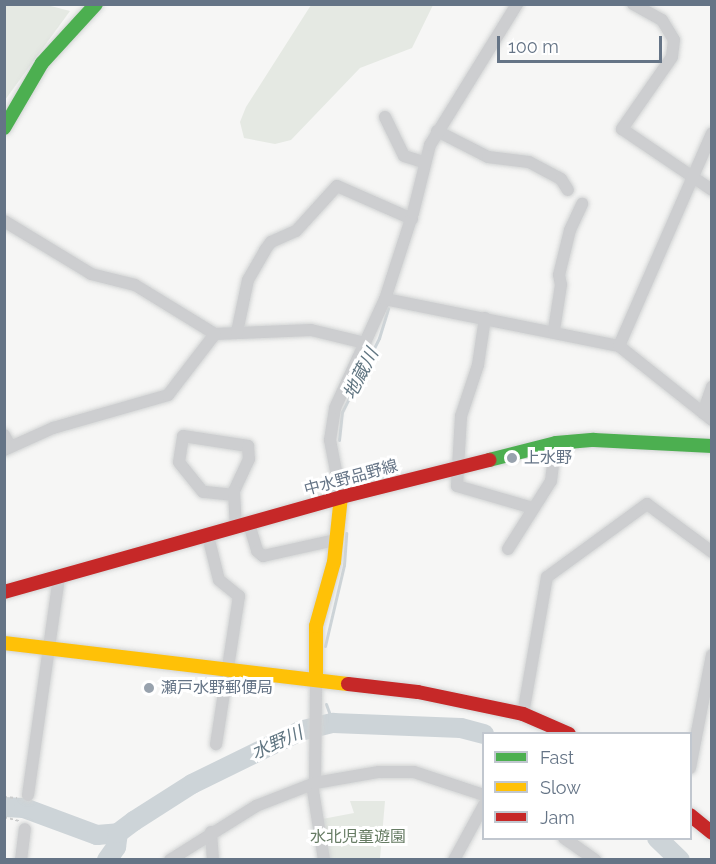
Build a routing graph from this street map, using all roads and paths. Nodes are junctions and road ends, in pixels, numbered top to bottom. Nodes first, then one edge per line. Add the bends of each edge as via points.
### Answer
1 (96, 4) edge
2 (518, 4) edge
3 (633, 4) edge
4 (386, 117) dead end
5 (4, 128) edge
6 (437, 131) junction
7 (711, 133) edge
8 (424, 162) junction
9 (693, 178) junction
10 (568, 190) dead end
11 (711, 190) edge
12 (582, 204) dead end
13 (412, 219) junction
14 (4, 221) edge
15 (385, 299) junction
16 (485, 318) junction
17 (554, 330) junction
18 (237, 332) junction
19 (215, 334) junction
20 (365, 343) junction
21 (619, 346) junction
22 (711, 387) edge
23 (707, 417) edge
24 (6, 444) edge
25 (556, 444) junction
26 (711, 446) edge
27 (455, 466) junction
28 (234, 495) junction
29 (341, 497) junction
30 (533, 508) junction
31 (243, 526) junction
32 (208, 536) junction
33 (335, 540) junction
34 (508, 549) dead end
35 (711, 552) edge
36 (59, 578) junction
37 (4, 592) edge
38 (4, 643) edge
39 (48, 648) junction
40 (711, 655) edge
41 (226, 670) junction
42 (316, 680) junction
43 (523, 714) junction
44 (565, 732) edge
45 (216, 744) dead end
46 (692, 757) edge
47 (314, 780) junction
48 (28, 795) dead end
49 (482, 795) edge
50 (482, 807) edge
51 (692, 817) edge
52 (25, 829) dead end
53 (212, 832) junction
54 (711, 833) edge
55 (567, 840) edge
56 (21, 860) edge
57 (170, 860) edge
58 (213, 860) edge
59 (324, 860) edge
60 (454, 860) edge
61 (596, 860) edge

1 - 5 main road via 42,63
2 - 6 street
3 - 9 street via 662,20 674,40 672,57 622,129
4 - 8 street via 404,156
6 - 8 street
6 - 10 street via 488,157 529,162 561,179
7 - 9 street
8 - 13 street
9 - 11 street
9 - 21 street
12 - 17 street via 570,230 559,275
13 - 15 street
13 - 18 street via 337,186 296,231 271,242 265,250 248,280
14 - 19 street via 91,274 135,285
15 - 16 street
15 - 20 street
16 - 17 street
16 - 27 street via 478,365 461,416
17 - 21 street
18 - 19 street
18 - 20 street via 311,330
19 - 24 street via 168,395
20 - 29 street via 331,419 330,440
21 - 23 street
22 - 23 street
25 - 26 main road, 中水野品野線 via 594,440
25 - 27 main road, 中水野品野線
25 - 30 street via 551,481
27 - 29 main road, 中水野品野線
27 - 30 street via 457,486
28 - 28 street via 249,459 248,446 183,436 179,462 203,492
28 - 31 street
29 - 31 main road, 中水野品野線
29 - 33 main road
30 - 34 street
31 - 32 main road, 中水野品野線
31 - 33 street via 263,556
32 - 36 main road, 中水野品野線
32 - 41 street via 219,580 239,596
33 - 42 main road via 334,562 316,626
35 - 43 street via 647,504 547,577
36 - 37 main road, 中水野品野線
36 - 39 street
38 - 39 main road
39 - 41 main road
39 - 48 street
40 - 46 street
41 - 42 main road
41 - 45 street
42 - 43 main road via 418,692
42 - 47 street
43 - 44 main road
47 - 49 street via 414,772
47 - 53 street via 256,806
47 - 59 street
50 - 60 street
51 - 54 main road
52 - 56 street
53 - 57 street
53 - 58 street
55 - 61 street

